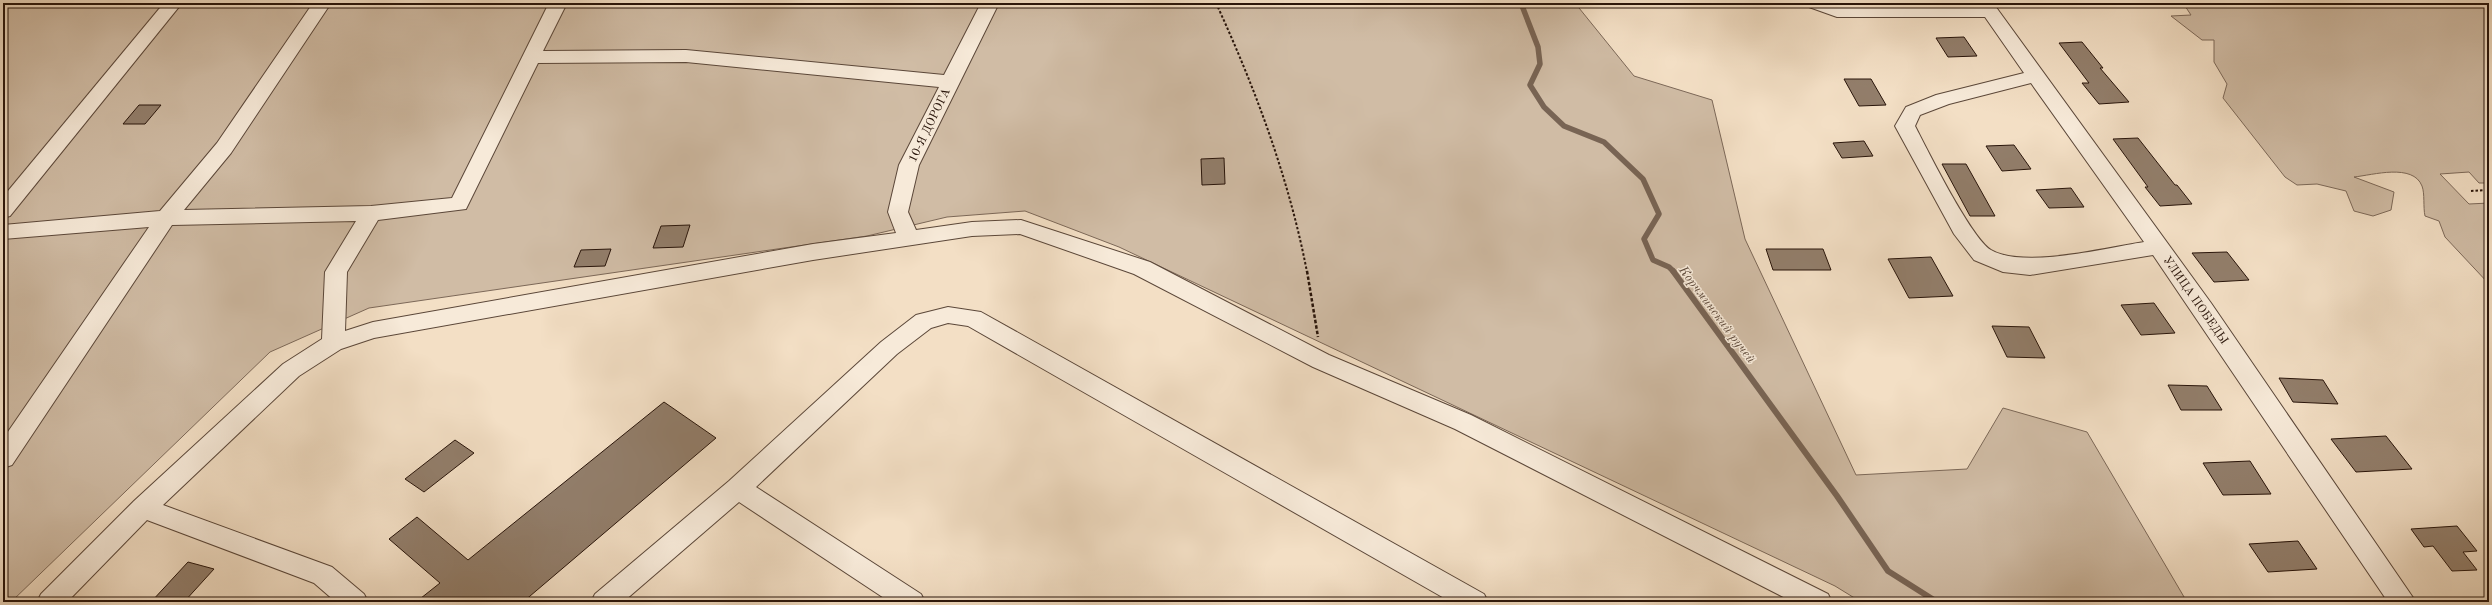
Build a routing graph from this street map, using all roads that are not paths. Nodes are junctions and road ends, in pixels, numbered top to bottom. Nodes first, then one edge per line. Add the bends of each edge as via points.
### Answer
1 (173, 3) edge
2 (322, 3) edge
3 (558, 3) edge
4 (990, 3) edge
5 (1816, 3) edge
6 (1987, 7) edge
7 (532, 57) junction
8 (2035, 76) junction
9 (950, 82) junction
10 (3, 211) edge
11 (371, 214) junction
12 (166, 218) junction
13 (3, 232) edge
14 (908, 237) junction
15 (2158, 247) junction
16 (333, 343) junction
17 (3, 458) edge
18 (738, 488) junction
19 (143, 508) junction
20 (350, 601) edge
21 (50, 602) edge
22 (604, 602) edge
23 (912, 602) edge
24 (1475, 602) edge
25 (1819, 602) edge
26 (2403, 602) edge

1 - 10 street
2 - 12 street via 224,148
3 - 7 street
4 - 9 street, 10-Я ДОРОГА
5 - 6 street via 1837,12 1853,13
6 - 8 street, УЛИЦА ПОБЕДЫ
7 - 9 street via 686,56
7 - 11 street via 460,204
8 - 15 street, УЛИЦА ПОБЕДЫ
8 - 15 street via 1943,99 1913,111 1905,126 1961,229 1982,255 2004,264 2030,267
9 - 14 street, 10-Я ДОРОГА via 909,165 898,212
11 - 12 street
11 - 16 street via 336,272
12 - 13 street
12 - 17 street
14 - 16 street via 373,330
14 - 25 street via 1021,227 1142,268 1321,361 1463,422
15 - 26 street, УЛИЦА ПОБЕДЫ via 2326,486
16 - 19 street via 291,370
18 - 22 street
18 - 23 street
18 - 24 street via 889,348 924,321 948,315 973,318
19 - 20 street via 323,575
19 - 21 street

